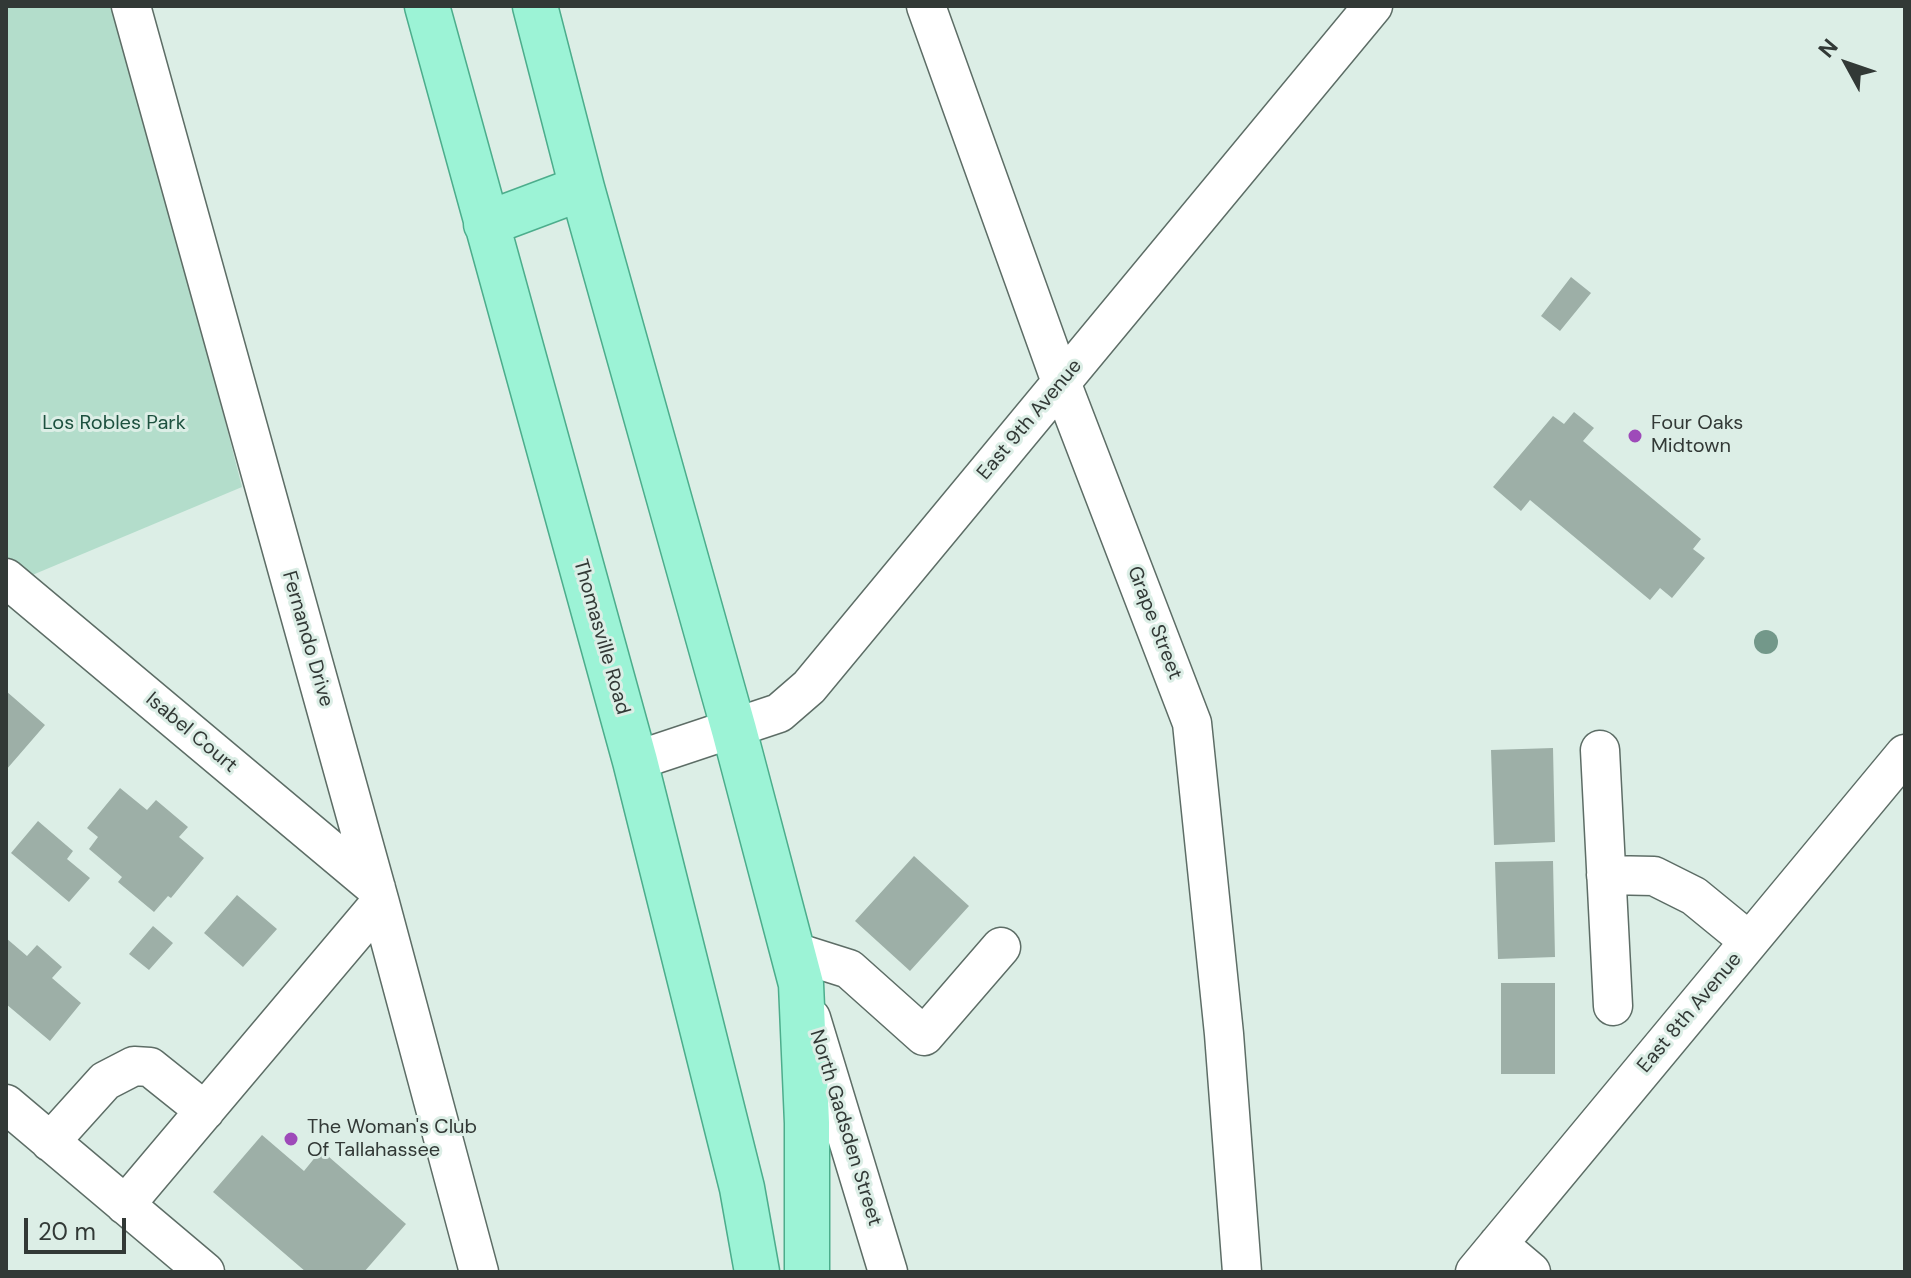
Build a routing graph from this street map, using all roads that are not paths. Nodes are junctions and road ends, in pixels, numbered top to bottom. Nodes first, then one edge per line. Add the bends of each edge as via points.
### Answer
1 (131, 6) edge
2 (427, 6) edge
3 (535, 6) edge
4 (926, 6) edge
5 (1373, 6) edge
6 (582, 188) junction
7 (486, 224) junction
8 (1061, 382) junction
9 (6, 578) edge
10 (734, 730) junction
11 (1600, 750) dead end
12 (1905, 754) edge
13 (635, 761) junction
14 (1606, 875) junction
15 (378, 895) junction
16 (1749, 941) junction
17 (1001, 947) dead end
18 (796, 967) junction
19 (1613, 1006) dead end
20 (6, 1104) edge
21 (205, 1111) junction
22 (50, 1142) junction
23 (125, 1205) junction
24 (1486, 1258) edge
25 (205, 1272) edge
26 (479, 1272) edge
27 (757, 1272) edge
28 (807, 1272) edge
29 (888, 1272) edge
30 (1242, 1272) edge
31 (1531, 1272) edge

1 - 15 street, Fernando Drive
2 - 7 main road, Thomasville Road
3 - 6 main road
4 - 8 street, Grape Street
5 - 8 street, East 9th Avenue
6 - 7 main road
6 - 10 main road
7 - 13 main road, Thomasville Road
8 - 10 street, East 9th Avenue via 809,687 779,713
8 - 30 street, Grape Street via 1192,723
9 - 15 street, Isabel Court
10 - 13 street, East 9th Avenue
10 - 18 main road
11 - 14 street
12 - 16 street, East 8th Avenue
13 - 27 main road, Thomasville Road via 742,1188
14 - 16 street via 1654,876 1694,896
14 - 19 street
15 - 21 street
15 - 26 street, Fernando Drive
16 - 24 street, East 8th Avenue
17 - 18 street via 924,1036 849,969
18 - 28 main road via 807,1123
18 - 29 street, North Gadsden Street
20 - 22 street
21 - 22 street via 150,1067 134,1066 105,1081
21 - 23 street
22 - 23 street
23 - 25 street
24 - 31 street

